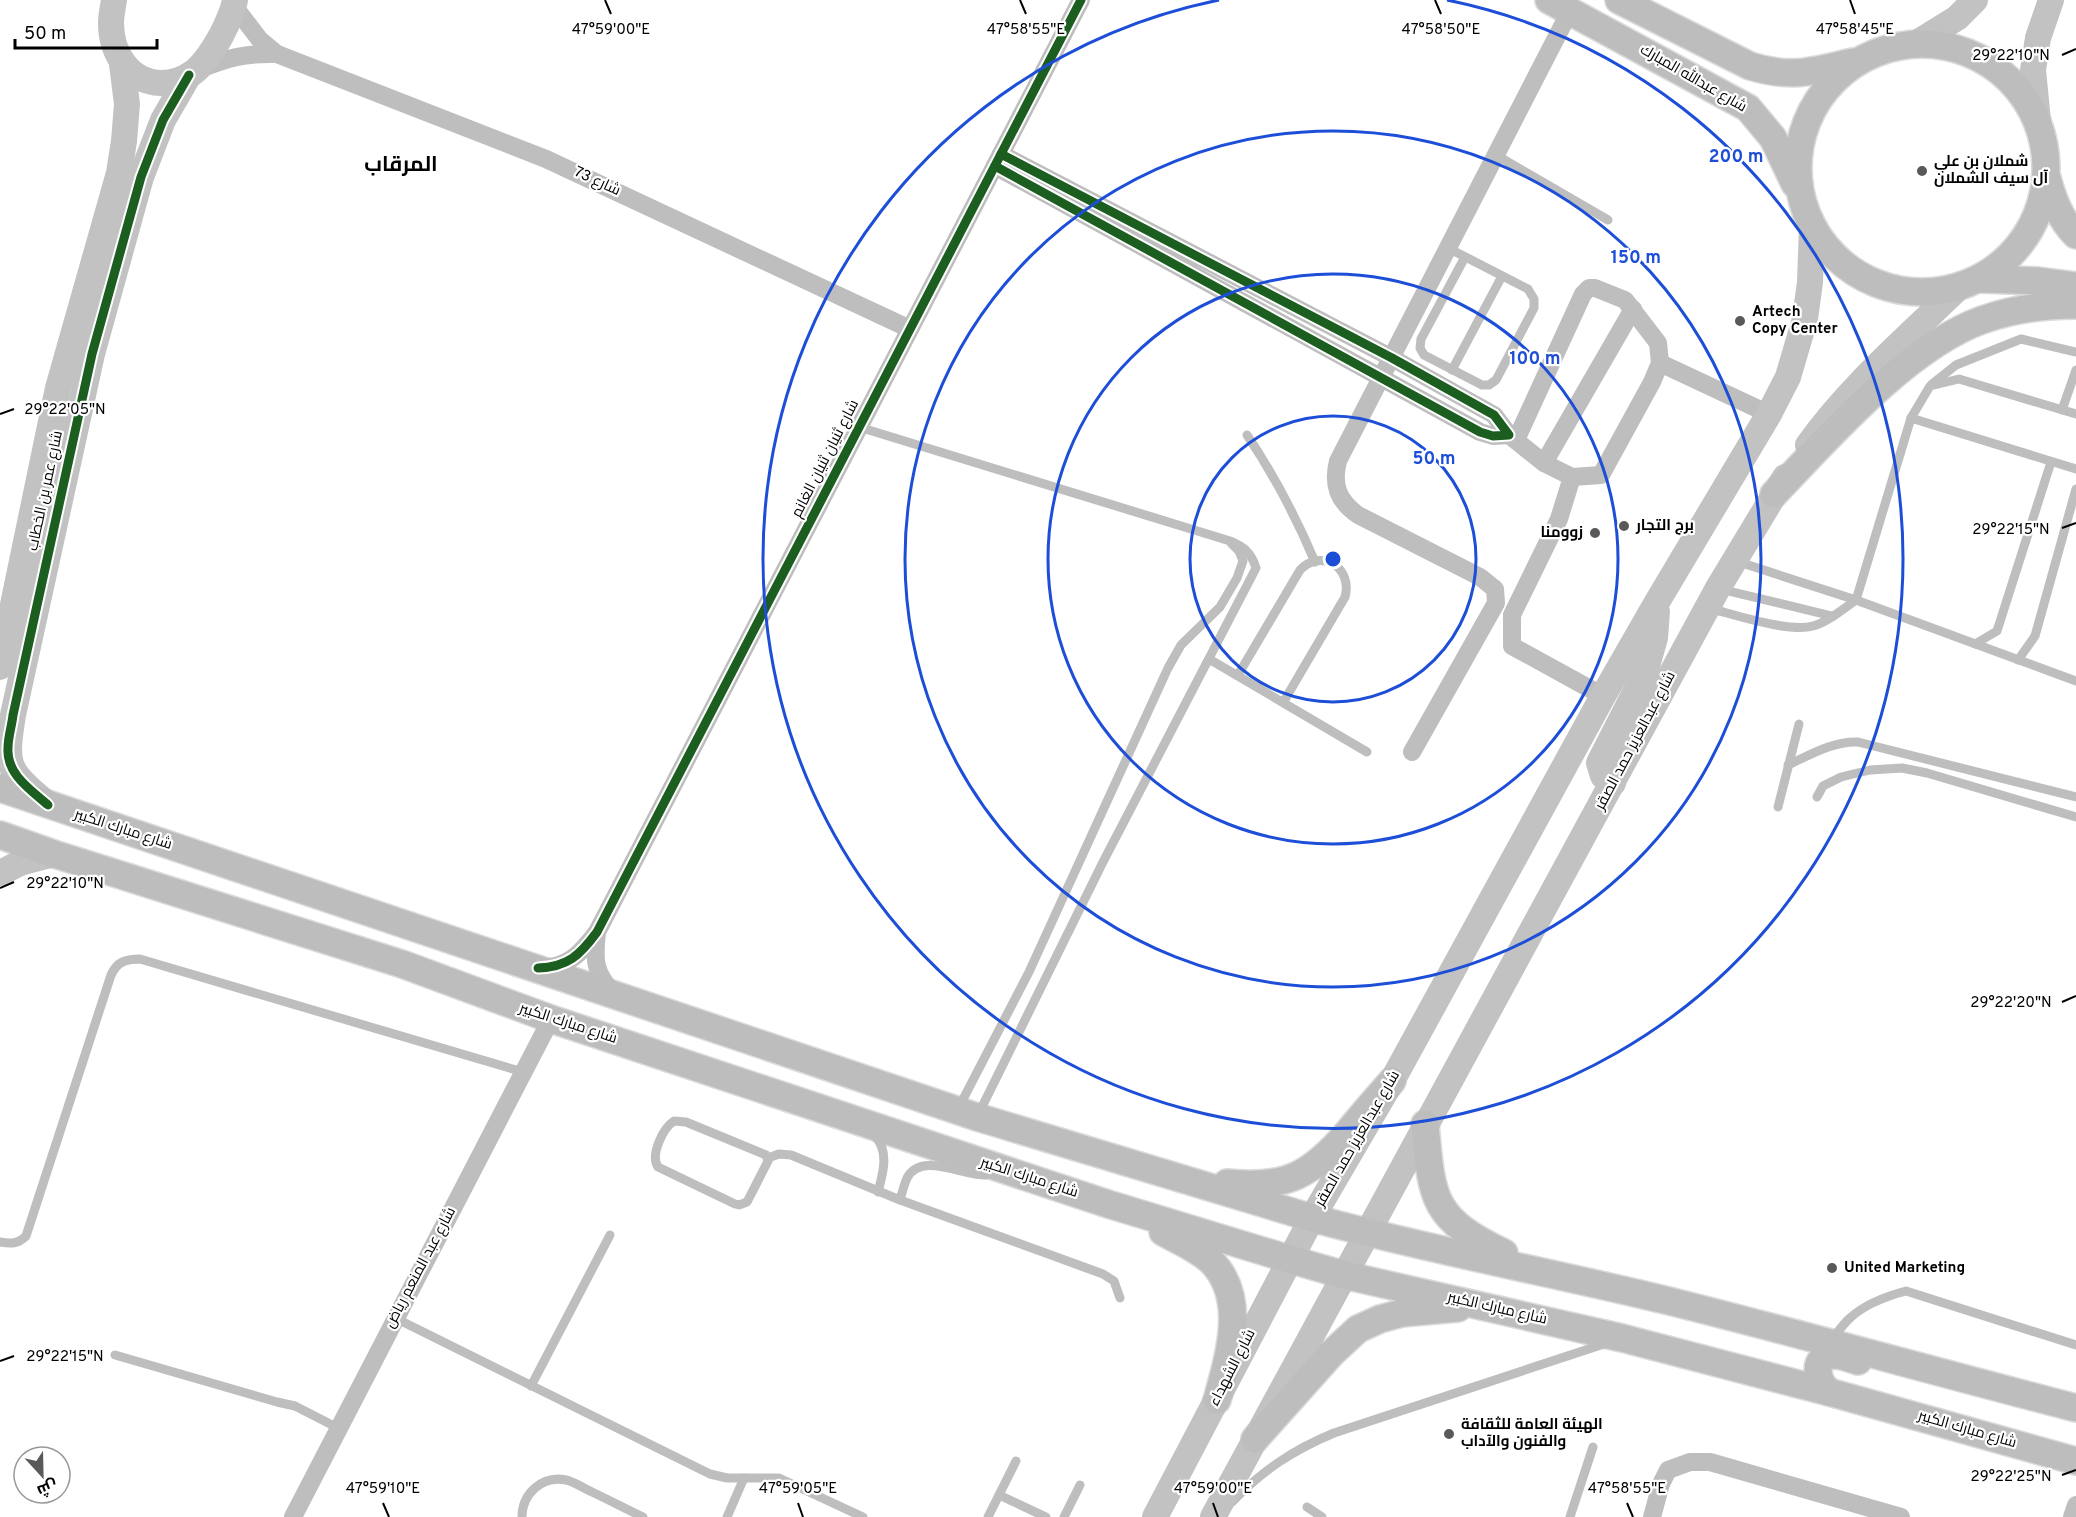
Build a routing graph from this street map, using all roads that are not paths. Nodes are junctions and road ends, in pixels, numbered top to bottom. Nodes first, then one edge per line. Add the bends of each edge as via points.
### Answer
1 (114, 0) edge
2 (1081, 0) edge
3 (1975, 0) edge
4 (2050, 0) edge
5 (1629, 2) edge
6 (234, 3) edge
7 (1559, 5) edge
8 (1915, 44) junction
9 (277, 54) junction
10 (1860, 61) junction
11 (122, 64) junction
12 (193, 73) junction
13 (2038, 121) junction
14 (1496, 155) junction
15 (998, 160) junction
16 (2046, 176) junction
17 (1800, 196) junction
18 (1608, 220) dead end
19 (1812, 227) junction
20 (2076, 235) edge
21 (1448, 248) junction
22 (1465, 256) junction
23 (1502, 276) junction
24 (1969, 283) junction
25 (2076, 286) edge
26 (2076, 305) edge
27 (1633, 309) junction
28 (910, 329) junction
29 (80, 350) junction
30 (2076, 352) edge
31 (1392, 358) junction
32 (1660, 363) junction
33 (1452, 370) junction
34 (2076, 370) edge
35 (1382, 378) junction
36 (1930, 386) junction
37 (2062, 410) junction
38 (1770, 414) junction
39 (2076, 414) edge
40 (1911, 418) junction
41 (860, 427) junction
42 (1247, 435) dead end
43 (1512, 438) junction
44 (2051, 462) junction
45 (1544, 463) junction
46 (2076, 470) edge
47 (1572, 477) junction
48 (2076, 489) edge
49 (1774, 494) junction
50 (1230, 541) junction
51 (1315, 561) junction
52 (1734, 561) junction
53 (1713, 598) junction
54 (1856, 600) junction
55 (1657, 602) junction
56 (1832, 616) junction
57 (1975, 644) junction
58 (1209, 659) junction
59 (2018, 660) junction
60 (0, 667) edge
61 (1238, 675) junction
62 (2076, 681) edge
63 (1603, 696) junction
64 (1284, 701) junction
65 (1799, 724) dead end
66 (1367, 752) dead end
67 (1413, 752) dead end
68 (1788, 765) junction
69 (1613, 783) junction
70 (0, 788) edge
71 (1817, 797) dead end
72 (2076, 797) edge
73 (48, 805) junction
74 (1778, 807) dead end
75 (2076, 817) edge
76 (0, 835) edge
77 (54, 855) junction
78 (0, 873) edge
79 (417, 927) junction
80 (597, 932) junction
81 (473, 946) junction
82 (402, 964) junction
83 (538, 968) junction
84 (461, 986) junction
85 (613, 993) junction
86 (551, 1019) junction
87 (523, 1072) junction
88 (1392, 1081) junction
89 (967, 1113) junction
90 (856, 1120) junction
91 (1425, 1124) junction
92 (768, 1158) junction
93 (998, 1167) junction
94 (1179, 1177) junction
95 (878, 1192) junction
96 (900, 1200) junction
97 (1108, 1204) junction
98 (1311, 1218) junction
99 (1366, 1233) junction
100 (610, 1235) dead end
101 (0, 1242) edge
102 (1289, 1259) junction
103 (1540, 1270) junction
104 (1344, 1275) junction
105 (1120, 1298) dead end
106 (1483, 1305) junction
107 (394, 1318) junction
108 (1622, 1338) junction
109 (1830, 1341) junction
110 (2076, 1345) edge
111 (115, 1355) dead end
112 (1974, 1381) junction
113 (531, 1386) junction
114 (1829, 1392) junction
115 (1217, 1400) junction
116 (2076, 1407) edge
117 (338, 1428) junction
118 (1255, 1439) junction
119 (1593, 1447) dead end
120 (1016, 1461) dead end
121 (2076, 1461) edge
122 (744, 1478) junction
123 (1080, 1485) dead end
124 (999, 1495) junction
125 (2076, 1505) edge
126 (1307, 1507) dead end
127 (293, 1517) edge
128 (522, 1517) edge
129 (643, 1517) edge
130 (727, 1517) edge
131 (863, 1517) edge
132 (988, 1517) edge
133 (1046, 1517) edge
134 (1064, 1517) edge
135 (1155, 1517) edge
136 (1213, 1517) edge
137 (1218, 1517) edge
138 (1322, 1517) edge
139 (1570, 1517) edge
140 (1652, 1517) edge
141 (1900, 1517) edge
142 (2072, 1517) edge

1 - 11 main road, شارع عمر بن الخطاب via 111,23
2 - 15 street, شارع ثنيان ثنيان الغانم
3 - 8 main road via 1957,18
4 - 13 main road via 2033,70
5 - 10 main road via 1767,72 1800,74
6 - 9 street, شارع 73 via 260,40
6 - 12 main road, شارع عمر بن الخطاب via 215,47
7 - 14 street
7 - 17 main road, شارع عبدالله المبارك via 1748,108 1773,138
8 - 10 main road
8 - 13 main road via 1953,48 1981,59 2009,79
9 - 12 street, شارع 73 via 232,57
9 - 28 street, شارع 73 via 546,159
10 - 17 main road via 1827,89 1804,127 1798,157
11 - 12 main road via 149,83 169,83
11 - 29 main road, شارع عمر بن الخطاب via 127,104 124,141
12 - 29 main road, شارع عمر بن الخطاب via 163,120
13 - 16 main road via 2045,148
14 - 18 lane
14 - 21 street
15 - 28 street, شارع ثنيان ثنيان الغانم
15 - 31 street
15 - 35 street
16 - 20 main road via 2055,205
16 - 24 main road via 2038,214 2022,243 1995,269
17 - 19 main road
19 - 24 main road via 1833,256 1873,283 1908,292 1934,292
19 - 38 main road, شارع عبدالعزيز حمد الصقر via 1805,319 1788,377
21 - 22 lane
21 - 31 street
22 - 23 lane
22 - 33 lane via 1420,343 1424,355
23 - 33 lane
23 - 33 lane via 1528,289 1534,308 1496,380 1482,385
24 - 25 main road via 2038,281
24 - 49 main road, شارع عبدالعزيز حمد الصقر via 1862,379 1823,424
26 - 49 main road via 1999,314 1954,332 1884,385
27 - 32 street via 1658,343
27 - 43 street via 1625,300 1595,288 1586,290
27 - 45 street
28 - 41 street, شارع ثنيان ثنيان الغانم
29 - 60 main road, شارع عمر بن الخطاب via 55,400
29 - 73 main road, شارع عمر بن الخطاب via 57,508 8,748 15,774
30 - 36 lane via 2021,339 1956,365
31 - 35 street
31 - 43 street via 1494,415
32 - 38 street
32 - 47 street via 1600,475
34 - 37 lane
35 - 43 street via 1480,432
35 - 67 street via 1338,461 1335,480 1340,498 1358,515 1480,577 1495,589 1496,603
36 - 37 lane via 1959,379
36 - 40 lane
37 - 39 lane
38 - 55 main road, شارع عبدالعزيز حمد الصقر
40 - 44 lane
40 - 54 lane
41 - 50 lane
41 - 80 street, شارع ثنيان ثنيان الغانم
42 - 51 lane via 1278,484
43 - 45 street
44 - 46 lane
44 - 57 lane via 1996,631
45 - 47 street
47 - 63 street via 1559,519 1512,615 1512,646
48 - 59 lane via 2035,636
49 - 52 main road, شارع عبدالعزيز حمد الصقر
50 - 58 lane via 1244,547 1256,568
50 - 89 lane via 1243,561 1237,578 1220,608 1181,645 1168,668
51 - 61 lane via 1300,570
51 - 64 lane via 1339,568 1347,581 1346,592
52 - 53 main road, شارع عبدالعزيز حمد الصقر
52 - 54 lane
53 - 56 lane
53 - 56 lane via 1789,627 1814,626
53 - 69 main road, شارع عبدالعزيز حمد الصقر
54 - 56 lane
54 - 57 lane
55 - 63 main road, شارع عبدالعزيز حمد الصقر
55 - 69 main road via 1655,638 1645,673 1599,763 1603,776
57 - 59 lane
58 - 61 lane
58 - 89 lane
59 - 62 lane
61 - 64 lane
63 - 88 main road, شارع عبدالعزيز حمد الصقر
64 - 66 lane
65 - 68 lane
68 - 72 lane via 1832,745 1858,742
68 - 74 lane
69 - 91 main road, شارع عبدالعزيز حمد الصقر
70 - 73 main road, شارع مبارك الكبير
71 - 75 lane via 1823,786 1841,777 1902,768
73 - 79 main road, شارع مبارك الكبير
76 - 77 main road, شارع مبارك الكبير
77 - 78 main road via 20,863
77 - 82 main road, شارع مبارك الكبير
79 - 81 main road, شارع مبارك الكبير
79 - 82 main road via 426,938 425,952 416,962
80 - 83 street via 569,961 555,968
80 - 85 street via 596,970
81 - 83 main road, شارع مبارك الكبير
81 - 84 main road via 459,949 450,961 451,975
82 - 84 main road, شارع مبارك الكبير
83 - 85 main road, شارع مبارك الكبير
84 - 86 main road, شارع مبارك الكبير
85 - 89 main road, شارع مبارك الكبير
86 - 87 street, شارع عبد المنعم رياض
86 - 90 main road, شارع مبارك الكبير
87 - 101 lane via 130,959 115,966 111,975 26,1236 12,1244
87 - 107 street, شارع عبد المنعم رياض
88 - 94 main road via 1331,1151 1302,1174 1246,1184
88 - 98 main road, شارع عبدالعزيز حمد الصقر
89 - 94 main road, شارع مبارك الكبير
90 - 93 main road, شارع مبارك الكبير
90 - 95 lane via 878,1138 883,1149
91 - 99 main road, شارع عبدالعزيز حمد الصقر
91 - 103 main road via 1431,1177 1444,1211 1474,1238
92 - 92 lane via 750,1198 739,1205 658,1167 654,1159 666,1128 674,1121 686,1122
92 - 95 lane via 791,1155
93 - 96 lane via 982,1175 920,1166 907,1178
93 - 97 main road, شارع مبارك الكبير
94 - 98 main road, شارع مبارك الكبير
95 - 96 lane
96 - 105 lane via 1103,1274 1114,1281
97 - 102 main road, شارع مبارك الكبير
97 - 115 main road via 1200,1253 1223,1277 1231,1296 1232,1318 1227,1363
98 - 99 main road, شارع مبارك الكبير
98 - 102 main road, شارع الشهداء
99 - 103 main road, شارع مبارك الكبير
99 - 104 main road
100 - 113 lane
102 - 104 main road, شارع مبارك الكبير
102 - 115 main road, شارع الشهداء
103 - 109 main road, شارع مبارك الكبير
104 - 106 main road, شارع مبارك الكبير
104 - 118 main road
106 - 108 main road, شارع مبارك الكبير
106 - 118 main road via 1402,1313 1367,1323 1341,1343
107 - 113 lane
107 - 117 street, شارع عبد المنعم رياض
108 - 114 main road, شارع مبارك الكبير
108 - 137 lane via 1307,1444 1270,1467
109 - 110 lane via 1850,1318 1869,1305 1906,1291
109 - 112 main road, شارع مبارك الكبير
111 - 117 lane via 295,1406
112 - 114 main road via 1933,1380 1833,1355 1820,1361 1817,1370 1819,1382
112 - 116 main road, شارع مبارك الكبير
113 - 122 lane via 710,1474
114 - 121 main road, شارع مبارك الكبير
115 - 135 main road, شارع الشهداء
117 - 127 street, شارع عبد المنعم رياض
118 - 136 main road
119 - 139 lane
120 - 124 lane
122 - 130 lane
122 - 131 lane via 779,1478
123 - 134 lane
124 - 132 lane
124 - 133 lane
125 - 142 street
126 - 138 lane
128 - 129 lane via 522,1506 530,1493 542,1483 557,1479
140 - 141 street via 1668,1470 1690,1462 1710,1462

